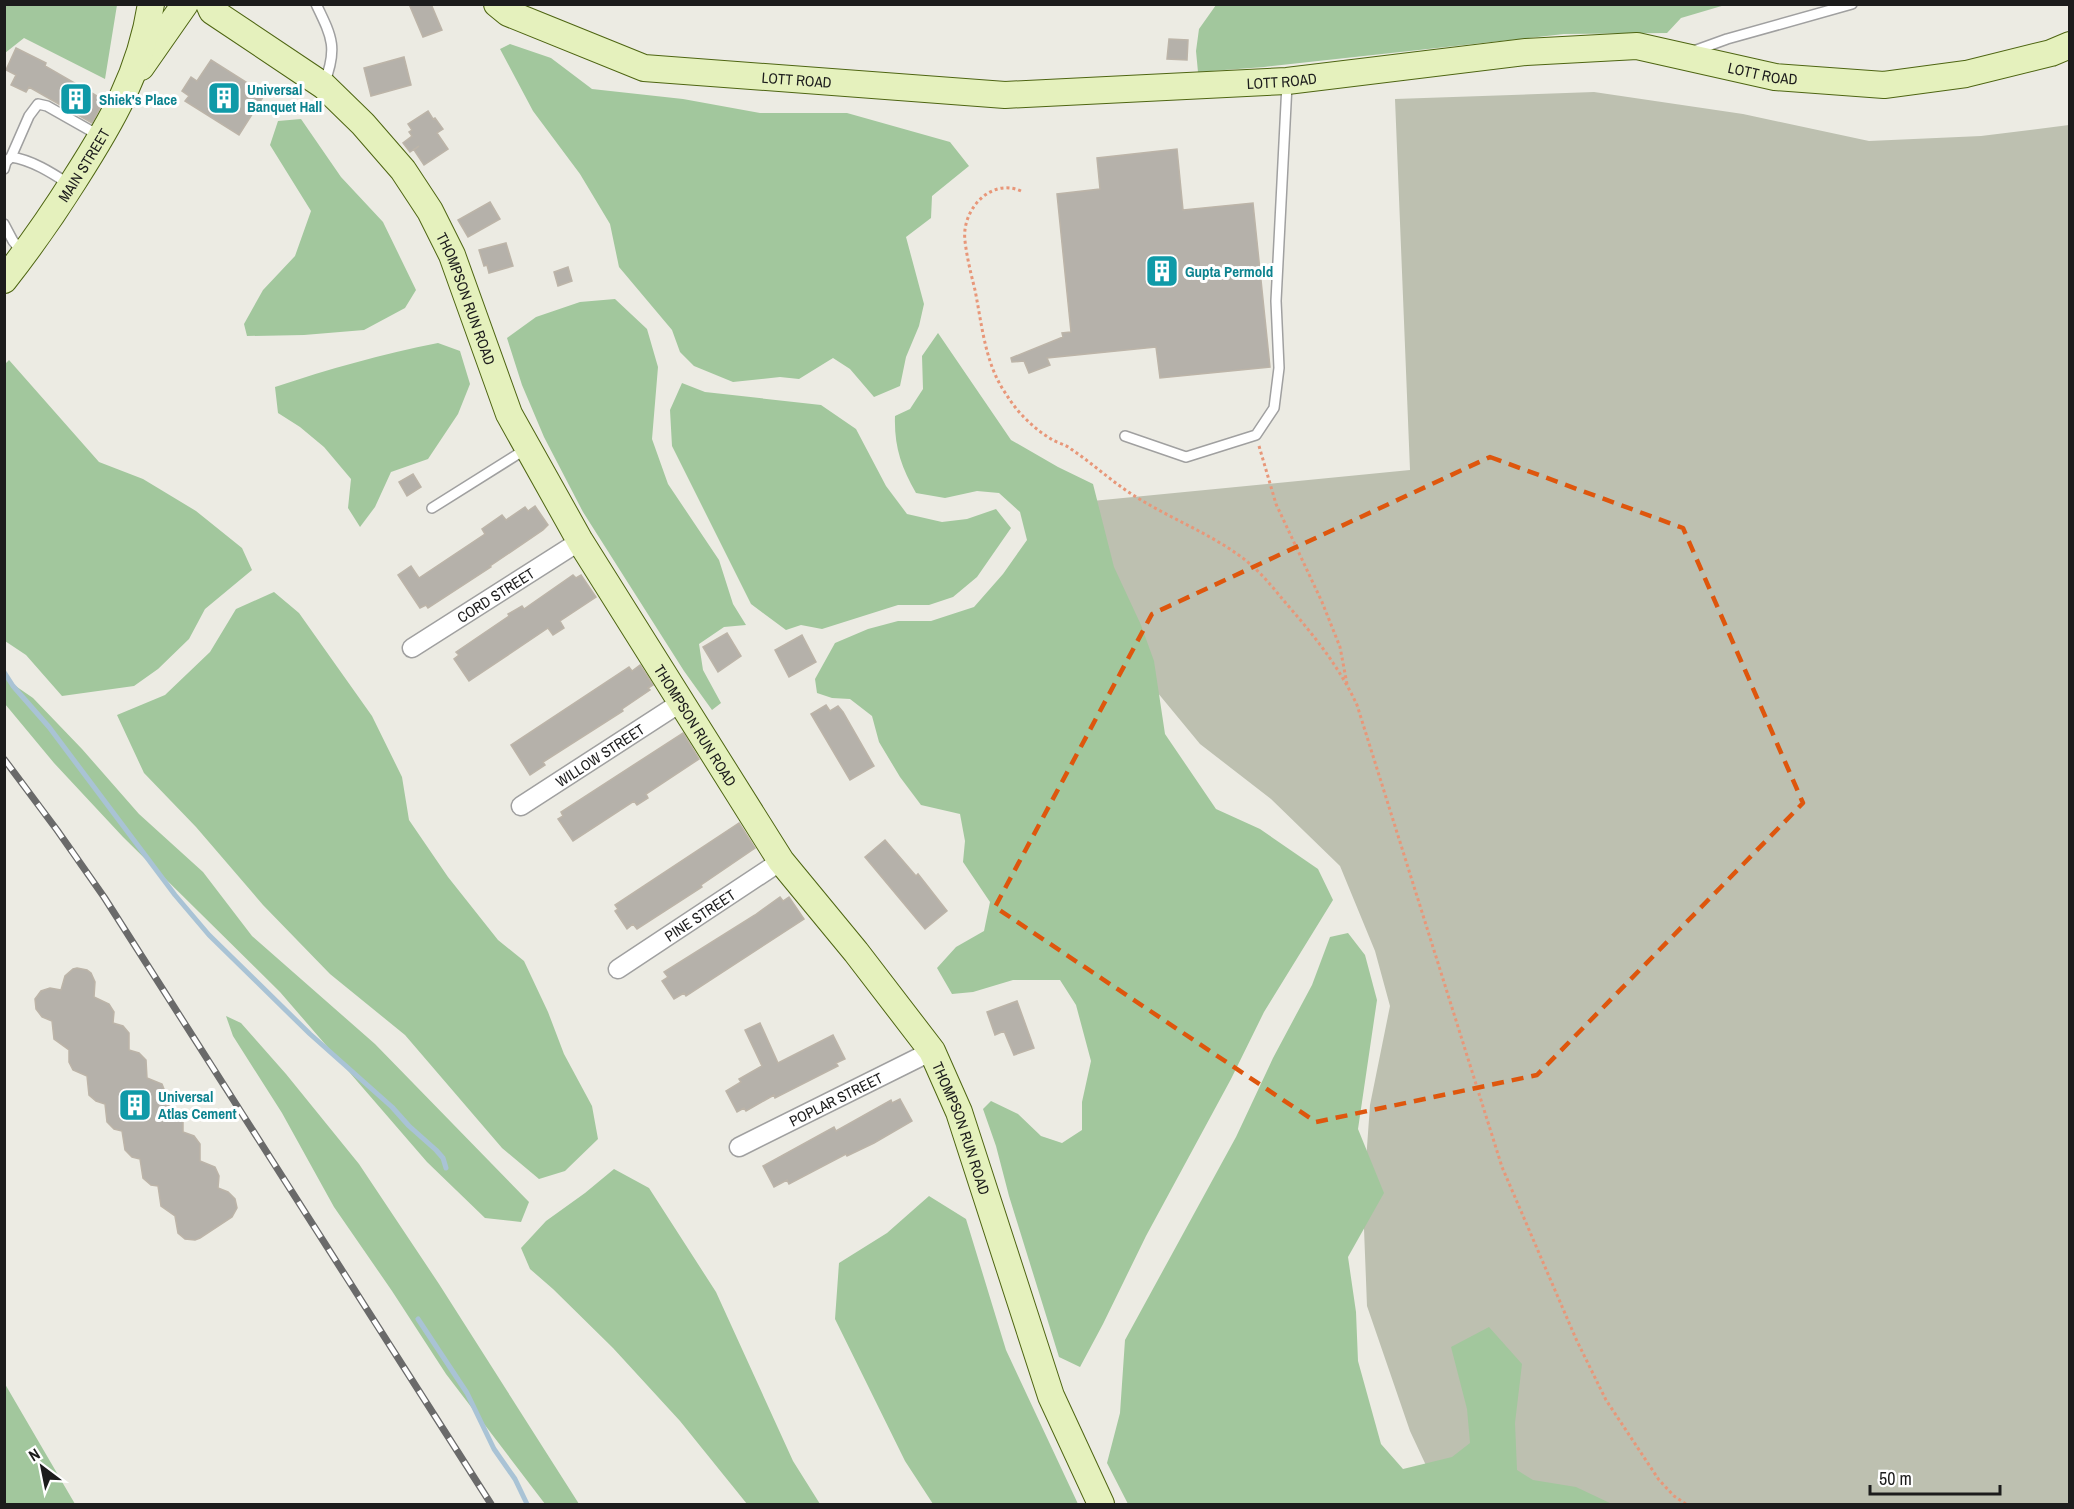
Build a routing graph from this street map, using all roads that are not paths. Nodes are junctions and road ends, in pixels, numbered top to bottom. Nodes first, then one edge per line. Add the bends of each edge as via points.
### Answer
1 (151, 4) edge
2 (185, 4) edge
3 (208, 4) edge
4 (316, 4) edge
5 (1852, 4) edge
6 (505, 8) edge
7 (2070, 45) edge
8 (1681, 56) junction
9 (133, 77) junction
10 (1287, 81) junction
11 (324, 86) junction
12 (102, 137) junction
13 (11, 157) junction
14 (4, 169) edge
15 (71, 185) junction
16 (4, 224) edge
17 (24, 255) junction
18 (4, 280) edge
19 (1125, 436) dead end
20 (528, 448) junction
21 (432, 508) dead end
22 (580, 541) junction
23 (412, 648) dead end
24 (680, 703) junction
25 (521, 806) dead end
26 (781, 861) junction
27 (618, 969) dead end
28 (932, 1051) junction
29 (740, 1147) dead end
30 (1101, 1504) edge

1 - 9 street, MAIN STREET
2 - 9 street
3 - 11 street, THOMPSON RUN ROAD
4 - 11 lane via 332,36 332,65
5 - 8 lane
6 - 10 street, LOTT ROAD via 644,68 1005,95
7 - 8 street, LOTT ROAD via 1966,74 1884,85 1775,77
8 - 10 street, LOTT ROAD via 1637,46 1526,52
9 - 12 street, MAIN STREET
10 - 19 lane via 1276,301 1279,368 1274,408 1256,435 1185,457
11 - 20 street, THOMPSON RUN ROAD via 363,123 403,170 430,211 452,255 509,414
12 - 13 lane via 38,104 28,116
12 - 15 street, MAIN STREET
13 - 14 lane
13 - 15 lane
15 - 17 street, MAIN STREET
16 - 17 lane
17 - 18 street, MAIN STREET
20 - 21 lane
20 - 22 street, THOMPSON RUN ROAD
22 - 23 street, CORD STREET
22 - 24 street, THOMPSON RUN ROAD
24 - 25 street, WILLOW STREET
24 - 26 street, THOMPSON RUN ROAD
26 - 27 street, PINE STREET
26 - 28 street, THOMPSON RUN ROAD
28 - 29 street, POPLAR STREET
28 - 30 street, THOMPSON RUN ROAD via 959,1112 1051,1396

